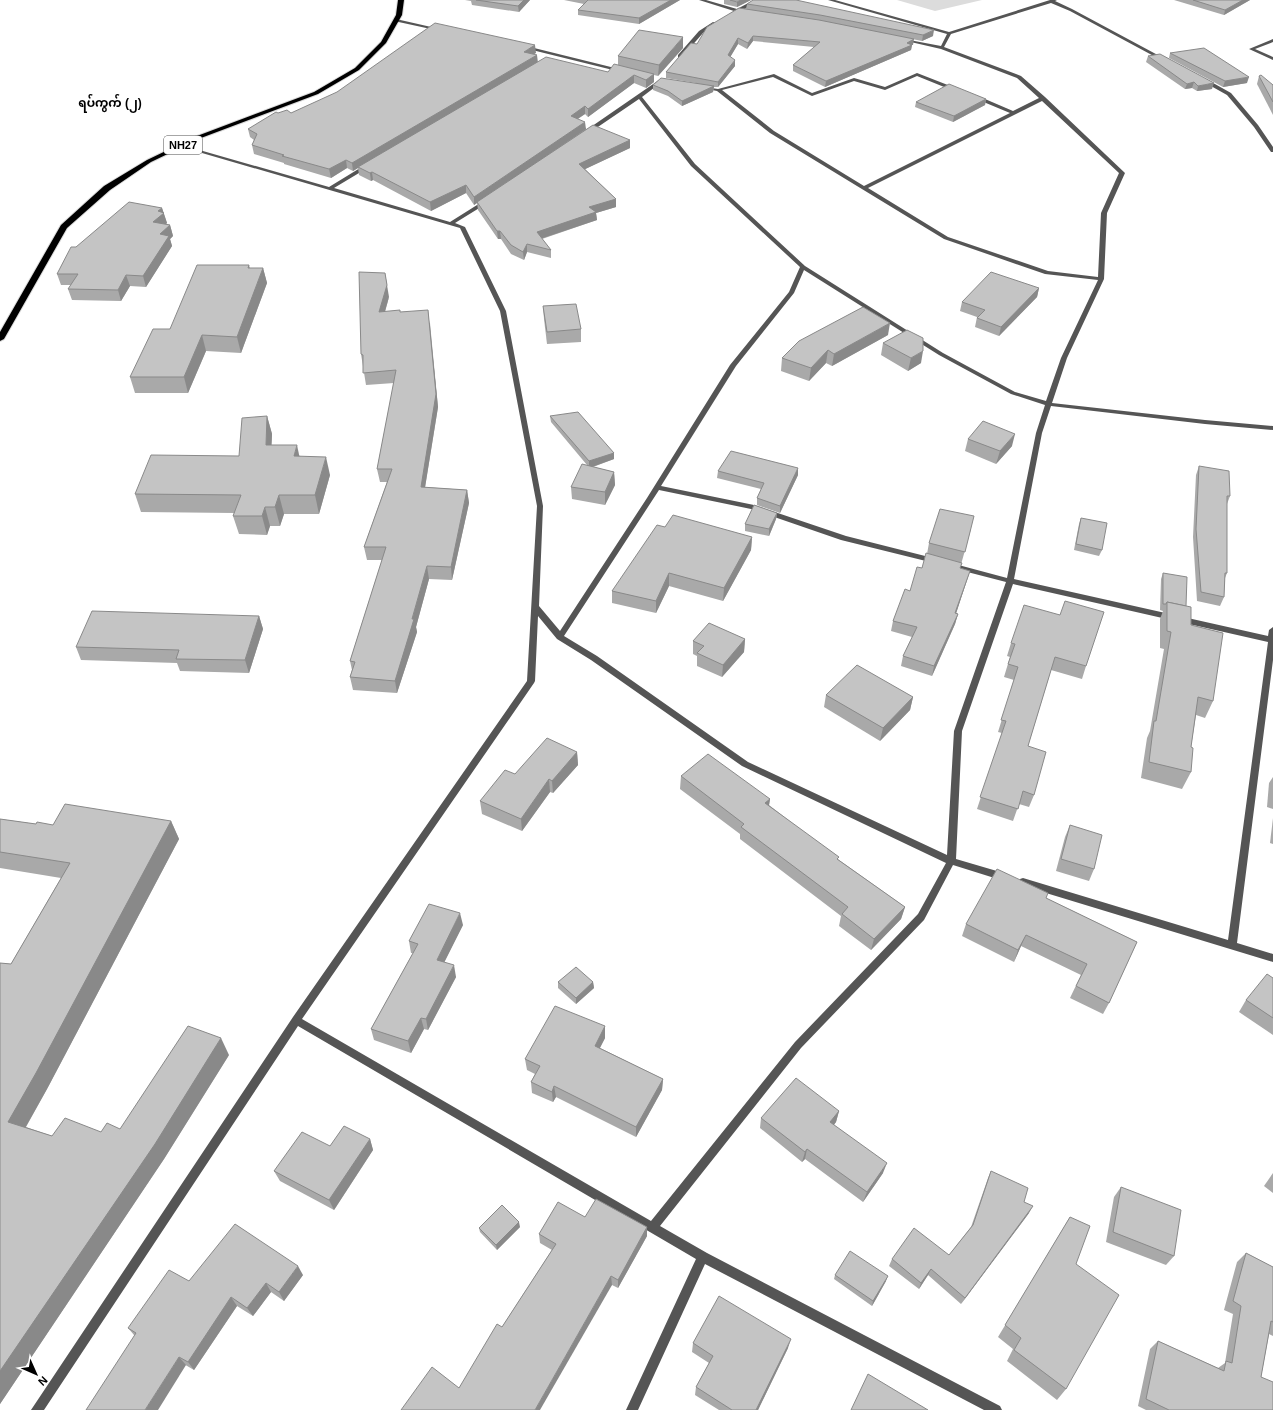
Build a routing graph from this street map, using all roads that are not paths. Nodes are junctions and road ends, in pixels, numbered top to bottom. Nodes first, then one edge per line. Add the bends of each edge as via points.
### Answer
1 (402, 0) edge
2 (701, 0) edge
3 (757, 0) edge
4 (830, 0) edge
5 (1053, 1) edge
6 (738, 11) junction
7 (745, 12) edge
8 (726, 17) edge
9 (396, 20) junction
10 (720, 20) edge
11 (449, 32) edge
12 (949, 33) junction
13 (896, 38) edge
14 (1273, 40) edge
15 (518, 46) edge
16 (942, 48) junction
17 (558, 55) junction
18 (552, 59) edge
19 (678, 59) edge
20 (1273, 59) edge
21 (1167, 61) edge
22 (624, 72) edge
23 (664, 75) edge
24 (652, 79) edge
25 (1202, 79) edge
26 (660, 80) junction
27 (667, 82) edge
28 (696, 86) edge
29 (718, 90) junction
30 (958, 91) edge
31 (972, 96) edge
32 (639, 97) junction
33 (1043, 98) junction
34 (1014, 113) junction
35 (583, 135) edge
36 (180, 146) junction
37 (1273, 151) edge
38 (375, 162) edge
39 (864, 188) junction
40 (329, 189) junction
41 (492, 197) edge
42 (450, 224) junction
43 (803, 267) junction
44 (1101, 279) junction
45 (0, 339) edge
46 (1048, 404) junction
47 (1273, 428) edge
48 (657, 487) junction
49 (1010, 581) junction
50 (534, 607) junction
51 (1273, 630) edge
52 (560, 637) junction
53 (1272, 640) junction
54 (951, 860) junction
55 (1232, 945) junction
56 (1273, 958) edge
57 (296, 1020) junction
58 (652, 1228) junction
59 (703, 1257) junction
60 (37, 1410) edge
61 (632, 1410) edge
62 (996, 1410) edge

1 - 9 highway, NH27
2 - 6 street
3 - 6 street
4 - 12 street
5 - 12 street
5 - 21 street
6 - 7 street
6 - 8 street
9 - 11 street
9 - 36 highway, NH27 via 383,43 357,69 316,93
10 - 19 street via 701,32
12 - 16 street
13 - 16 street
14 - 20 street via 1251,49
15 - 17 street
16 - 33 street via 1019,77
17 - 18 street
17 - 22 street
23 - 26 street
24 - 26 street
25 - 37 street via 1229,94
26 - 27 street
26 - 32 street
28 - 29 street
29 - 30 street via 774,75 812,95 854,79 885,89 917,74
29 - 39 street via 772,132
31 - 34 street
32 - 35 street
32 - 43 street via 693,165
33 - 34 street
33 - 44 street via 1122,173 1104,213
34 - 39 street
36 - 40 street
36 - 45 highway, NH27 via 149,161 107,188 64,227
38 - 40 street
39 - 44 street via 946,238 1047,273
40 - 42 street
41 - 42 street
42 - 50 street via 462,227 503,311 540,506
43 - 46 street via 941,354 1013,393
43 - 48 street via 792,292 733,365
44 - 46 street via 1064,358
46 - 47 street
46 - 49 street via 1039,433
48 - 49 street via 752,507 844,538
48 - 52 street
49 - 53 street
49 - 54 street via 958,732
50 - 52 street
50 - 57 street via 531,681
51 - 53 street
52 - 54 street via 745,764
53 - 55 street
54 - 55 street
54 - 58 street via 921,917 798,1045
55 - 56 street
57 - 58 street
57 - 60 street
58 - 59 street
59 - 61 street
59 - 62 street

